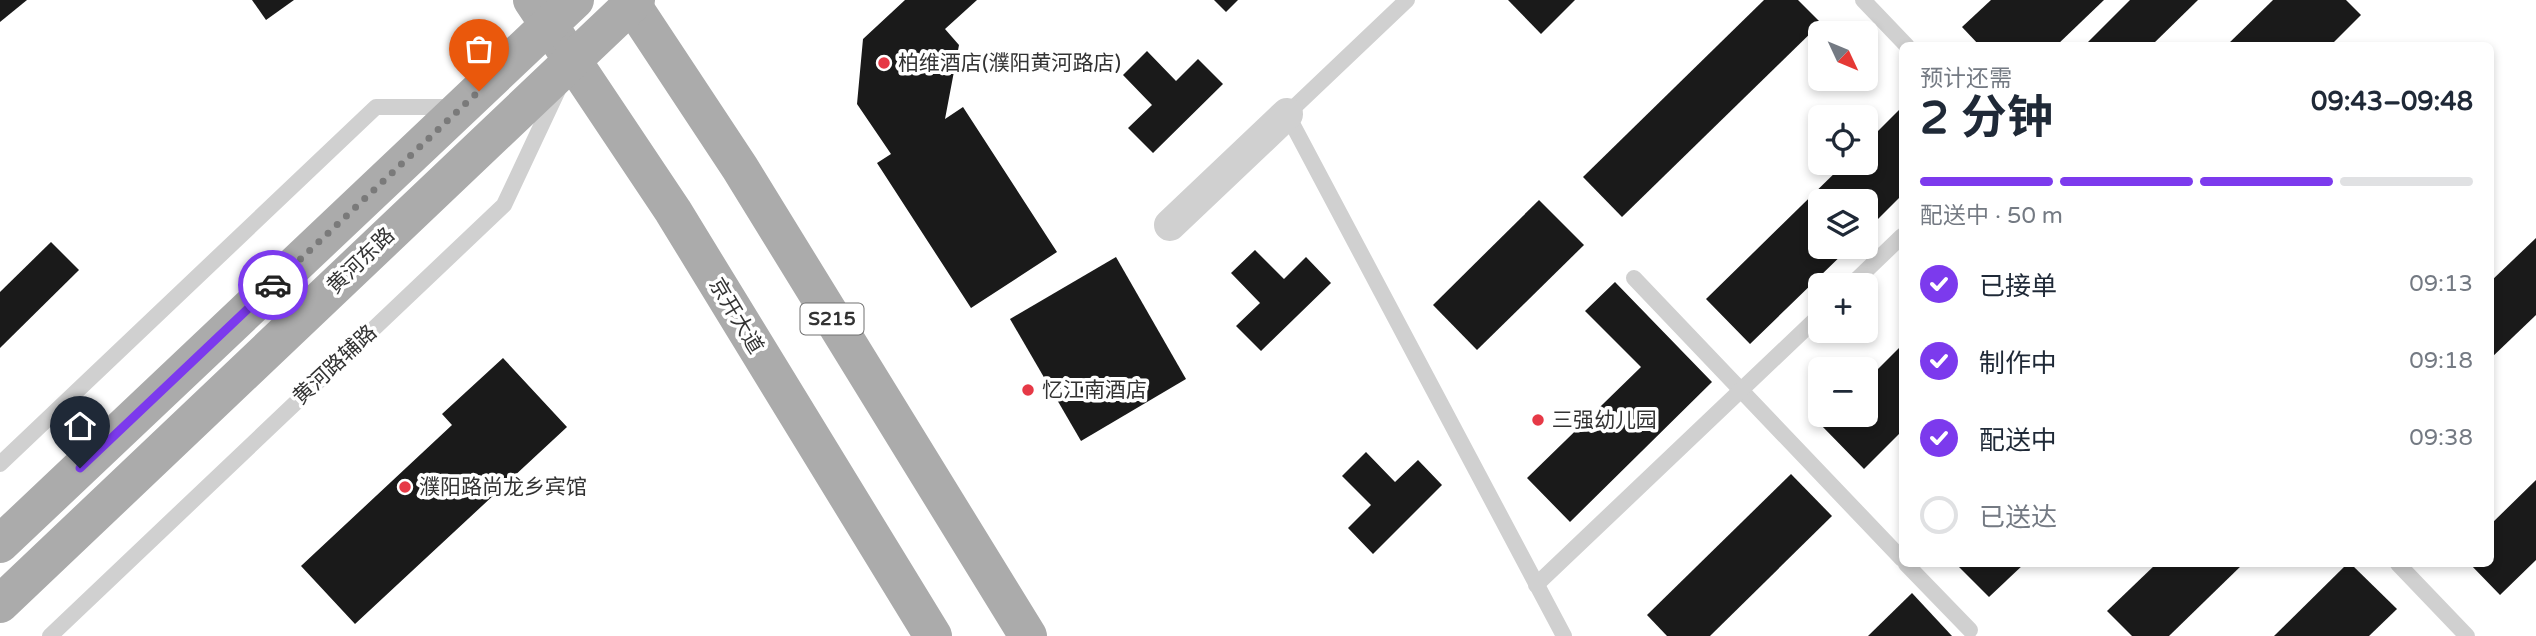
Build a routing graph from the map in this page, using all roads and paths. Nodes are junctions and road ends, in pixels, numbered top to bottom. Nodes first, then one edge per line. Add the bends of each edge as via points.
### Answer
1 (1407, 0) edge
2 (1863, 0) edge
3 (632, 1) edge
4 (552, 8) edge
5 (1903, 42) edge
6 (572, 60) junction
7 (461, 107) junction
8 (1287, 114) junction
9 (1170, 225) dead end
10 (1899, 239) edge
11 (1863, 273) edge
12 (1634, 278) dead end
13 (1808, 327) edge
14 (1741, 391) junction
15 (0, 464) edge
16 (0, 544) edge
17 (1899, 556) edge
18 (1909, 567) edge
19 (2402, 567) edge
20 (1536, 585) junction
21 (0, 604) edge
22 (1970, 630) dead end
23 (50, 636) edge
24 (933, 636) edge
25 (1028, 636) edge
26 (1564, 636) edge
27 (2467, 636) edge

1 - 8 lane
2 - 5 lane
3 - 6 main road, 黄河东路
3 - 25 main road, S215
4 - 6 main road, 京开大道
4 - 7 main road, 黄河东路
6 - 21 main road, 黄河东路
6 - 23 lane, 黄河路辅路 via 504,205
6 - 24 main road, 京开大道 via 673,211
7 - 15 lane via 376,107
7 - 16 main road, 黄河东路
8 - 9 street
8 - 20 lane
10 - 11 lane
12 - 14 lane
13 - 14 lane
14 - 17 lane
14 - 20 lane
18 - 22 lane
19 - 27 lane
20 - 26 lane

